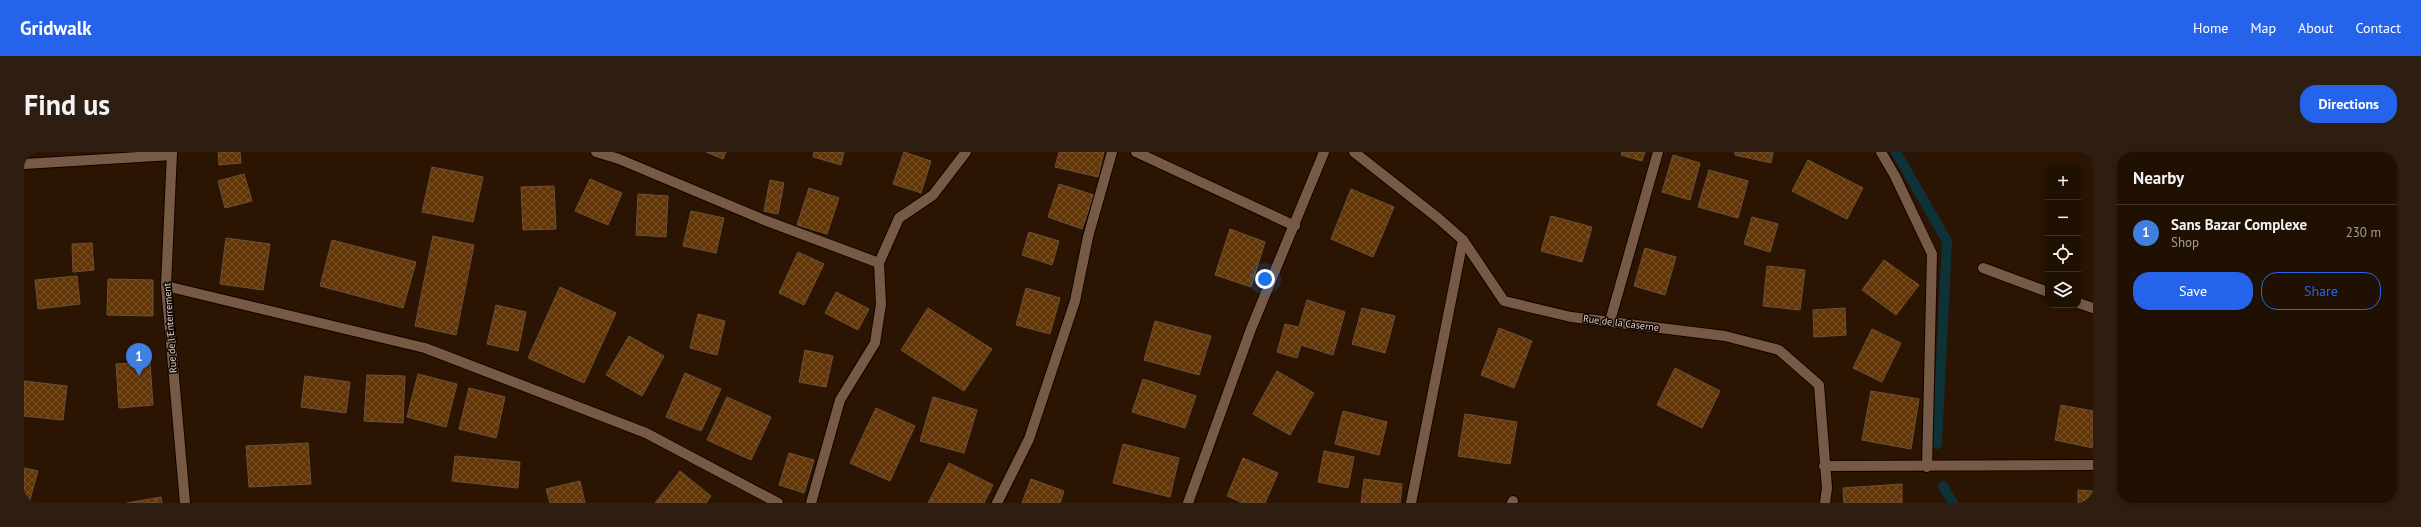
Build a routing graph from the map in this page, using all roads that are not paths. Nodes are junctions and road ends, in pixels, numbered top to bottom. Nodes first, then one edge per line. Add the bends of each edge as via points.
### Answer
1 (596, 152) edge
2 (966, 152) edge
3 (1112, 152) edge
4 (1136, 152) edge
5 (1324, 152) edge
6 (1354, 152) edge
7 (1658, 152) edge
8 (1881, 152) edge
9 (172, 153) edge
10 (24, 164) edge
11 (1295, 226) junction
12 (1463, 240) junction
13 (879, 263) junction
14 (1983, 268) dead end
15 (166, 286) junction
16 (2045, 291) edge
17 (2081, 304) edge
18 (2093, 308) edge
19 (1610, 321) junction
20 (2093, 465) edge
21 (1824, 466) junction
22 (1927, 467) junction
23 (185, 503) edge
24 (778, 503) edge
25 (811, 503) edge
26 (997, 503) edge
27 (1188, 503) edge
28 (1411, 503) edge
29 (1825, 503) edge

1 - 13 street
2 - 13 street via 933,195 899,218
3 - 26 street via 1088,237 1075,301 1029,439
4 - 11 street
5 - 11 street
6 - 12 street, Rue de la Caserne
7 - 19 street
8 - 22 street via 1932,254
9 - 10 street
9 - 15 street, Rue de l'Enterrement
11 - 27 street via 1251,328
12 - 19 street, Rue de la Caserne via 1504,301 1571,317
12 - 28 street
13 - 25 street via 881,304 876,343 840,400
14 - 16 street
15 - 23 street, Rue de l'Enterrement
15 - 24 street via 425,348 646,433
17 - 18 street
19 - 21 street, Rue de la Caserne via 1725,336 1779,350 1819,385
20 - 22 street
21 - 22 street
21 - 29 street, Rue de la Caserne

